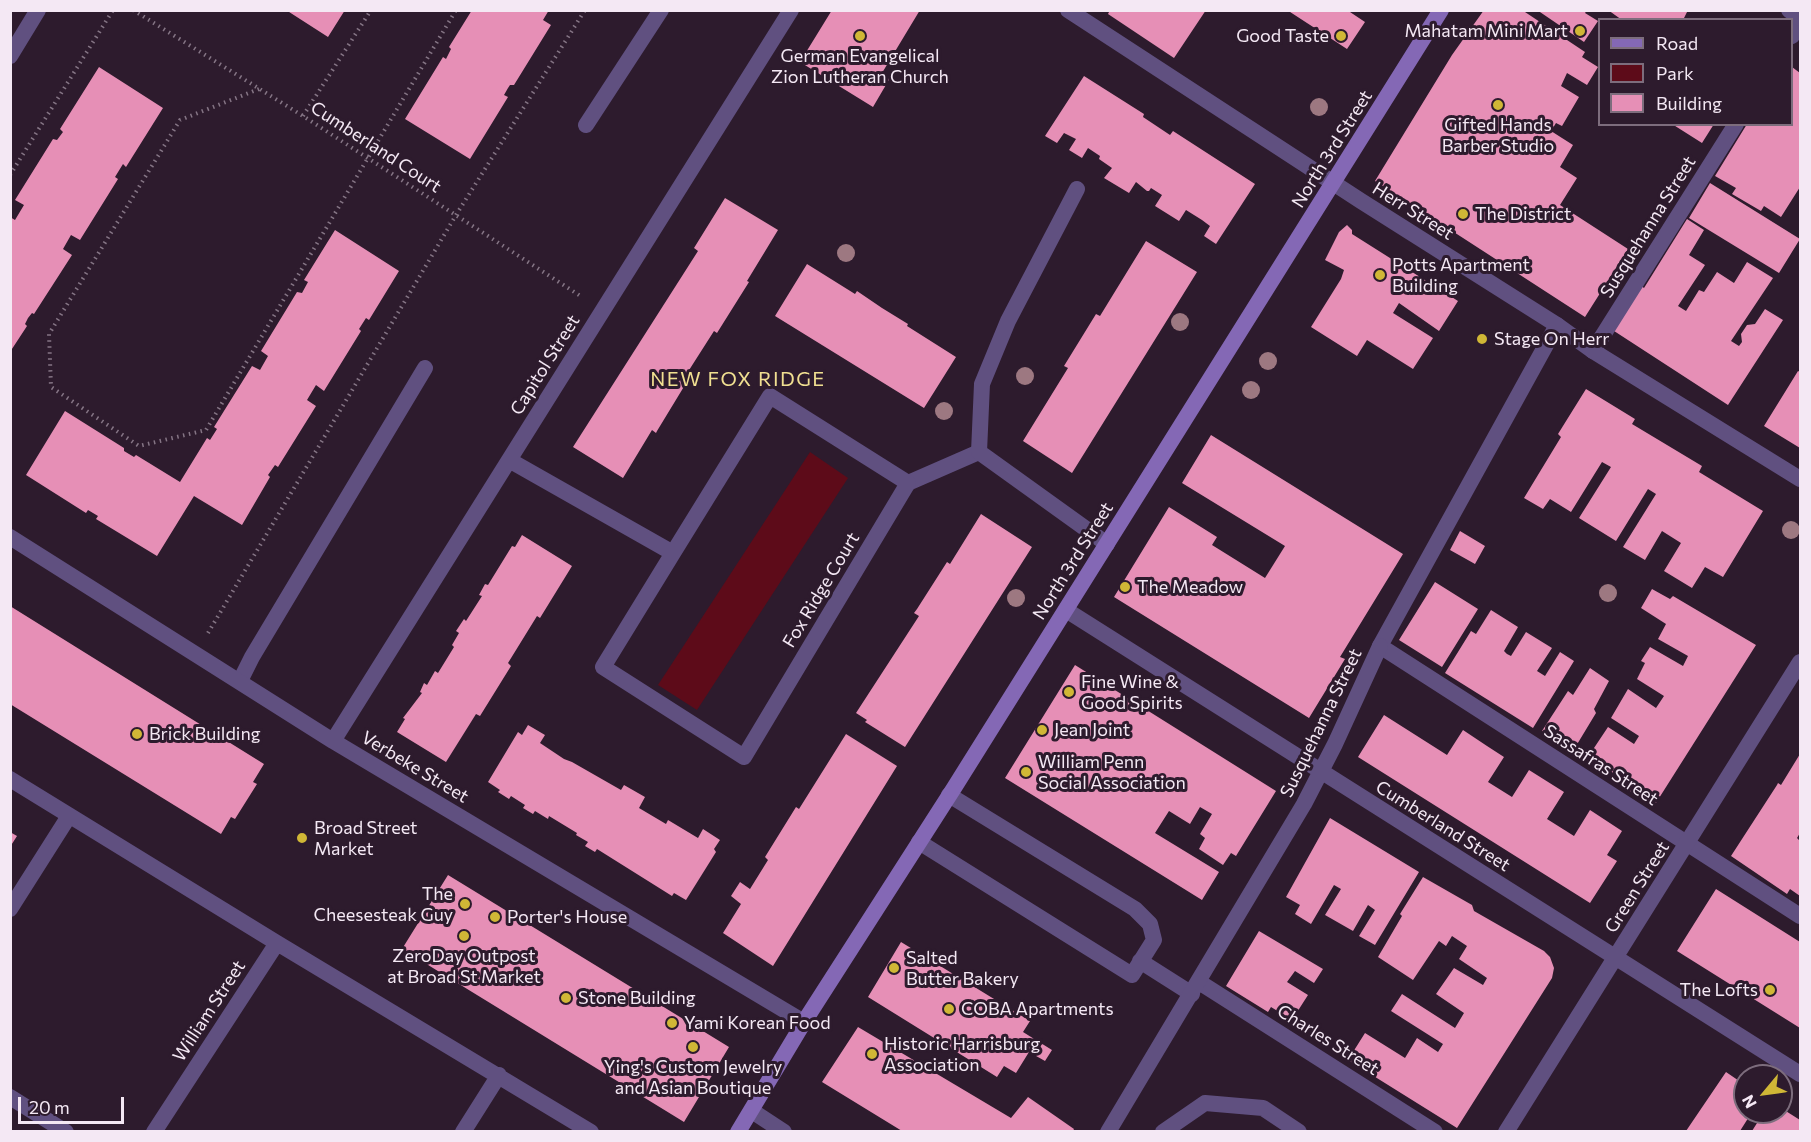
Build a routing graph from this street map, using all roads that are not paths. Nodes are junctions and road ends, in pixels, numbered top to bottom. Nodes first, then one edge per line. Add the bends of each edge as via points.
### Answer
1 (38, 10) edge
2 (661, 10) edge
3 (791, 10) edge
4 (1068, 10) edge
5 (1441, 10) edge
6 (1789, 10) edge
7 (1092, 16) edge
8 (1800, 18) edge
9 (10, 56) edge
10 (586, 124) dead end
11 (1735, 126) edge
12 (1333, 183) junction
13 (1077, 189) dead end
14 (1557, 325) junction
15 (1593, 351) junction
16 (425, 368) dead end
17 (979, 452) junction
18 (509, 460) junction
19 (1800, 479) edge
20 (908, 483) junction
21 (10, 537) edge
22 (1107, 543) junction
23 (673, 553) junction
24 (1065, 610) junction
25 (1380, 646) junction
26 (1800, 662) edge
27 (240, 681) junction
28 (333, 741) junction
29 (1321, 772) junction
30 (10, 779) edge
31 (949, 795) junction
32 (69, 816) junction
33 (919, 842) junction
34 (1686, 844) junction
35 (10, 909) edge
36 (1800, 916) edge
37 (277, 943) junction
38 (1616, 957) junction
39 (1140, 961) junction
40 (1195, 988) junction
41 (804, 1022) junction
42 (1800, 1074) edge
43 (499, 1075) junction
44 (10, 1097) edge
45 (752, 1111) junction
46 (66, 1131) edge
47 (154, 1131) edge
48 (463, 1131) edge
49 (591, 1131) edge
50 (738, 1131) edge
51 (784, 1131) edge
52 (1108, 1131) edge
53 (1163, 1131) edge
54 (1299, 1131) edge
55 (1435, 1131) edge
56 (1506, 1131) edge

1 - 9 street
2 - 10 street
3 - 18 street, Capitol Street
4 - 7 street, Herr Street
5 - 12 main road, North 3rd Street
6 - 8 street
7 - 12 street, Herr Street
11 - 15 street, Susquehanna Street
12 - 14 street, Herr Street
12 - 22 main road, North 3rd Street
13 - 17 street via 1008,321 982,384
14 - 15 street, Herr Street
14 - 25 street, Susquehanna Street
15 - 19 street, Herr Street
16 - 27 street
17 - 20 street
17 - 22 street
18 - 23 street
18 - 28 street, Capitol Street
20 - 23 street, Fox Ridge Court via 770,396
20 - 23 street, Fox Ridge Court via 744,757 603,667
21 - 27 street, Verbeke Street
22 - 24 main road, North 3rd Street
24 - 29 street, Cumberland Street
24 - 31 main road, North 3rd Street
25 - 29 street, Susquehanna Street
25 - 34 street, Sassafras Street
26 - 34 street, Green Street
27 - 28 street, Verbeke Street
28 - 41 street, Verbeke Street
29 - 38 street, Cumberland Street
29 - 40 street, Susquehanna Street
30 - 32 street
31 - 33 main road, North 3rd Street
31 - 39 street via 1135,909 1150,924 1154,940
32 - 35 street
32 - 37 street
33 - 39 street via 1132,975
33 - 41 main road, North 3rd Street
34 - 36 street, Sassafras Street
34 - 38 street, Green Street
37 - 43 street
37 - 47 street, William Street
38 - 42 street, Cumberland Street
38 - 56 street, Green Street
39 - 40 street, Charles Street
40 - 52 street, Susquehanna Street
40 - 55 street, Charles Street
41 - 45 main road, North 3rd Street
43 - 48 street
43 - 49 street
44 - 46 street
45 - 50 main road, North 3rd Street
45 - 51 street
53 - 54 street via 1205,1103 1263,1108

